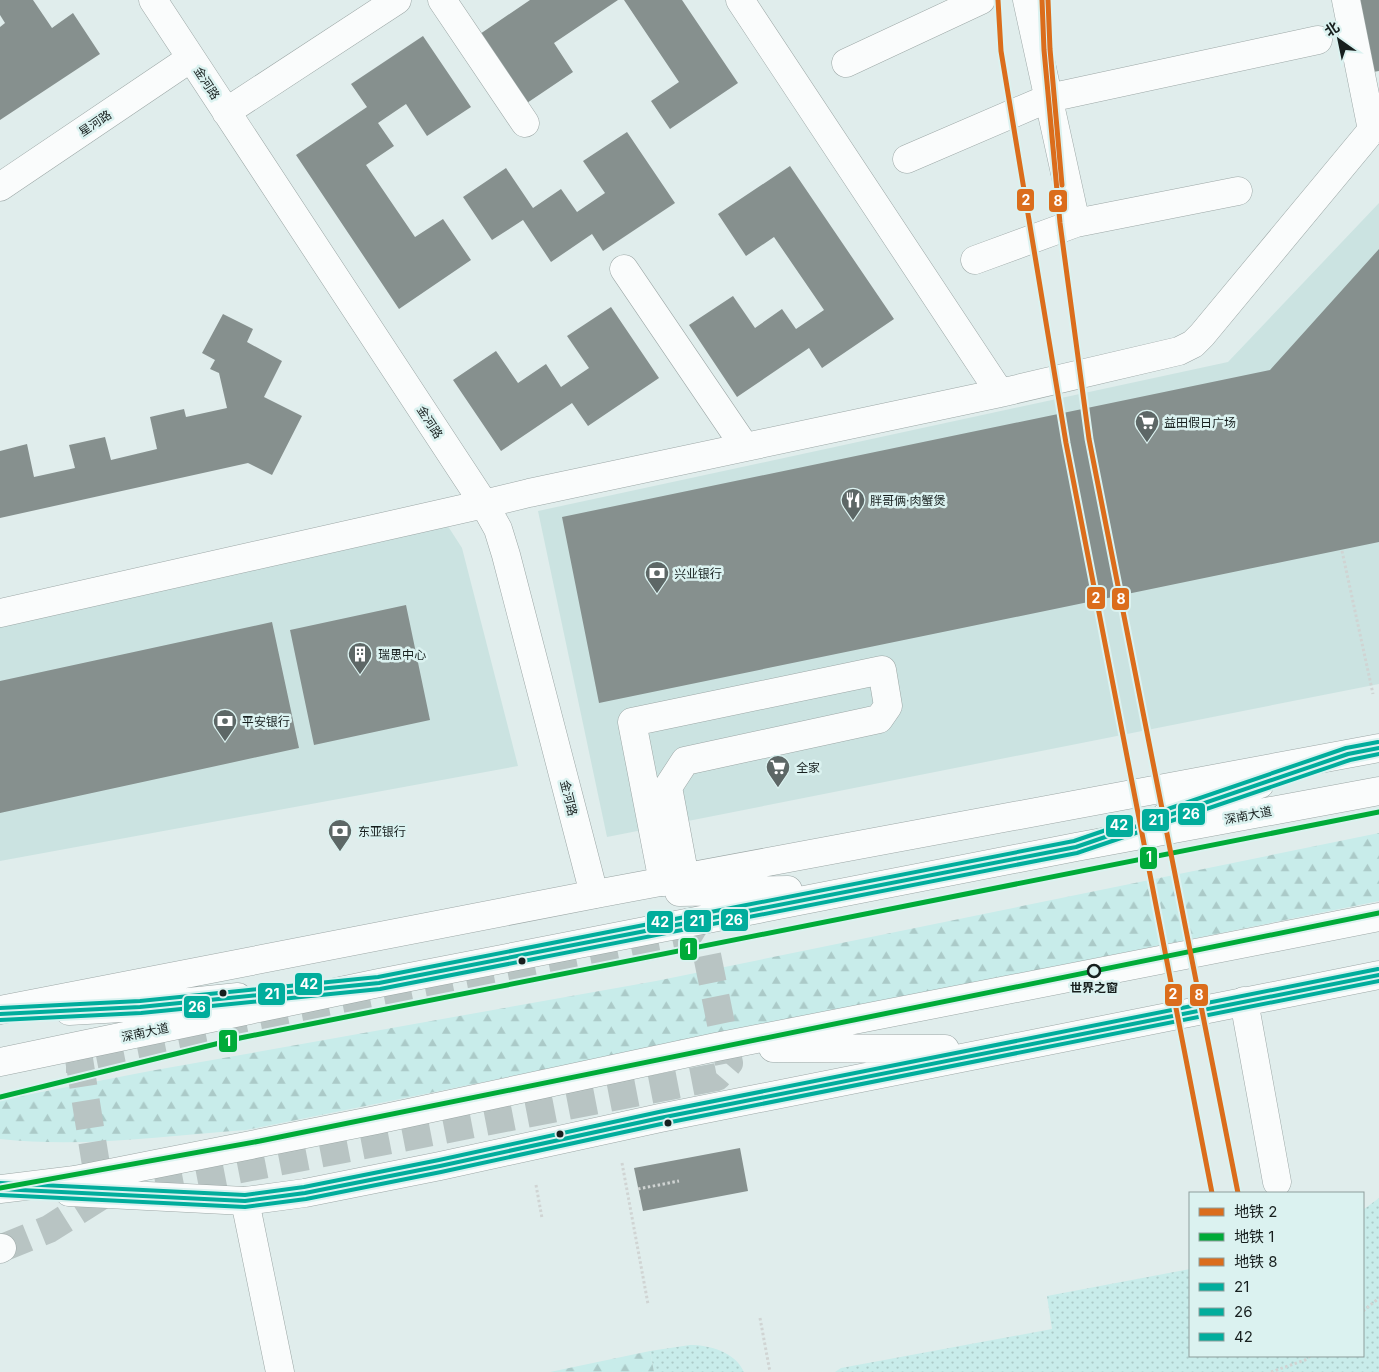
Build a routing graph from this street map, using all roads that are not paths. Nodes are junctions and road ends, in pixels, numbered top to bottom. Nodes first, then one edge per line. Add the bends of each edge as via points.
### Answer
1 (153, 0) edge
2 (397, 0) edge
3 (442, 0) edge
4 (740, 0) edge
5 (981, 0) edge
6 (1027, 0) edge
7 (1346, 0) edge
8 (1318, 40) dead end
9 (191, 58) junction
10 (846, 63) dead end
11 (1049, 98) junction
12 (226, 112) junction
13 (525, 122) dead end
14 (1375, 129) edge
15 (906, 159) dead end
16 (0, 187) edge
17 (1238, 191) dead end
18 (1076, 223) junction
19 (975, 260) dead end
20 (624, 269) dead end
21 (1000, 393) junction
22 (745, 447) junction
23 (484, 504) junction
24 (0, 613) edge
25 (1379, 748) edge
26 (1348, 754) junction
27 (1379, 791) edge
28 (1076, 848) junction
29 (674, 880) junction
30 (860, 890) junction
31 (598, 894) junction
32 (1379, 916) edge
33 (1379, 975) edge
34 (379, 983) junction
35 (1244, 1001) junction
36 (0, 1010) edge
37 (0, 1014) edge
38 (716, 1047) junction
39 (1001, 1049) junction
40 (0, 1062) edge
41 (1277, 1182) dead end
42 (5, 1189) edge
43 (244, 1201) junction
44 (280, 1372) edge

1 - 9 main road, 金河路
2 - 12 main road
3 - 13 main road
4 - 21 main road
5 - 10 main road
6 - 11 main road
7 - 14 main road
8 - 11 main road
9 - 12 main road, 金河路
9 - 16 main road, 星河路
11 - 15 main road
11 - 18 main road
12 - 23 main road, 金河路
14 - 21 main road via 1193,344 1179,351
17 - 18 main road
18 - 19 main road
20 - 22 main road
21 - 22 main road
22 - 23 main road
23 - 24 main road
23 - 31 main road, 金河路 via 498,529 506,555
25 - 26 main road
26 - 28 main road
26 - 29 main road
27 - 28 main road, 深南大道
28 - 30 main road, 深南大道
29 - 29 main road via 668,787 684,761 879,719 888,706 882,670 632,722
29 - 31 main road
30 - 31 main road
30 - 34 main road, 深南大道
31 - 36 main road
32 - 38 main road
33 - 35 main road
34 - 37 main road via 140,1007
34 - 40 main road, 深南大道
35 - 39 main road
35 - 41 main road
38 - 39 main road
38 - 42 main road via 357,1124 75,1180
39 - 43 main road via 440,1166 305,1193
42 - 43 main road
43 - 44 main road

